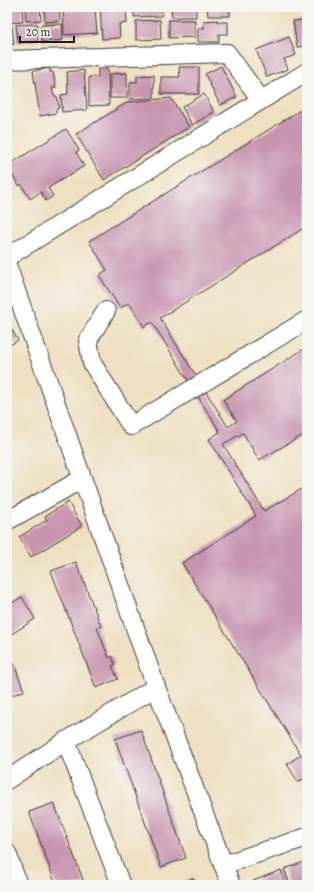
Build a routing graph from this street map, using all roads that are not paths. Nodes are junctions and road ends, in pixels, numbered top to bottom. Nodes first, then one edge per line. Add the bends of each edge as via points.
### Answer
1 (7, 60) edge
2 (307, 72) edge
3 (261, 100) junction
4 (7, 257) edge
5 (7, 265) edge
6 (106, 311) dead end
7 (307, 320) edge
8 (82, 479) junction
9 (7, 521) edge
10 (156, 687) junction
11 (66, 741) junction
12 (7, 780) edge
13 (307, 837) edge
14 (7, 853) edge
15 (223, 865) junction
16 (18, 885) edge
17 (121, 885) edge
18 (231, 885) edge

1 - 3 street via 227,53
2 - 3 street
3 - 4 street
5 - 8 street
6 - 7 street via 88,340 92,364 131,426
8 - 9 street
8 - 10 street
10 - 11 street
10 - 15 street
11 - 12 street
11 - 17 street
13 - 15 street
14 - 16 street
15 - 18 street

